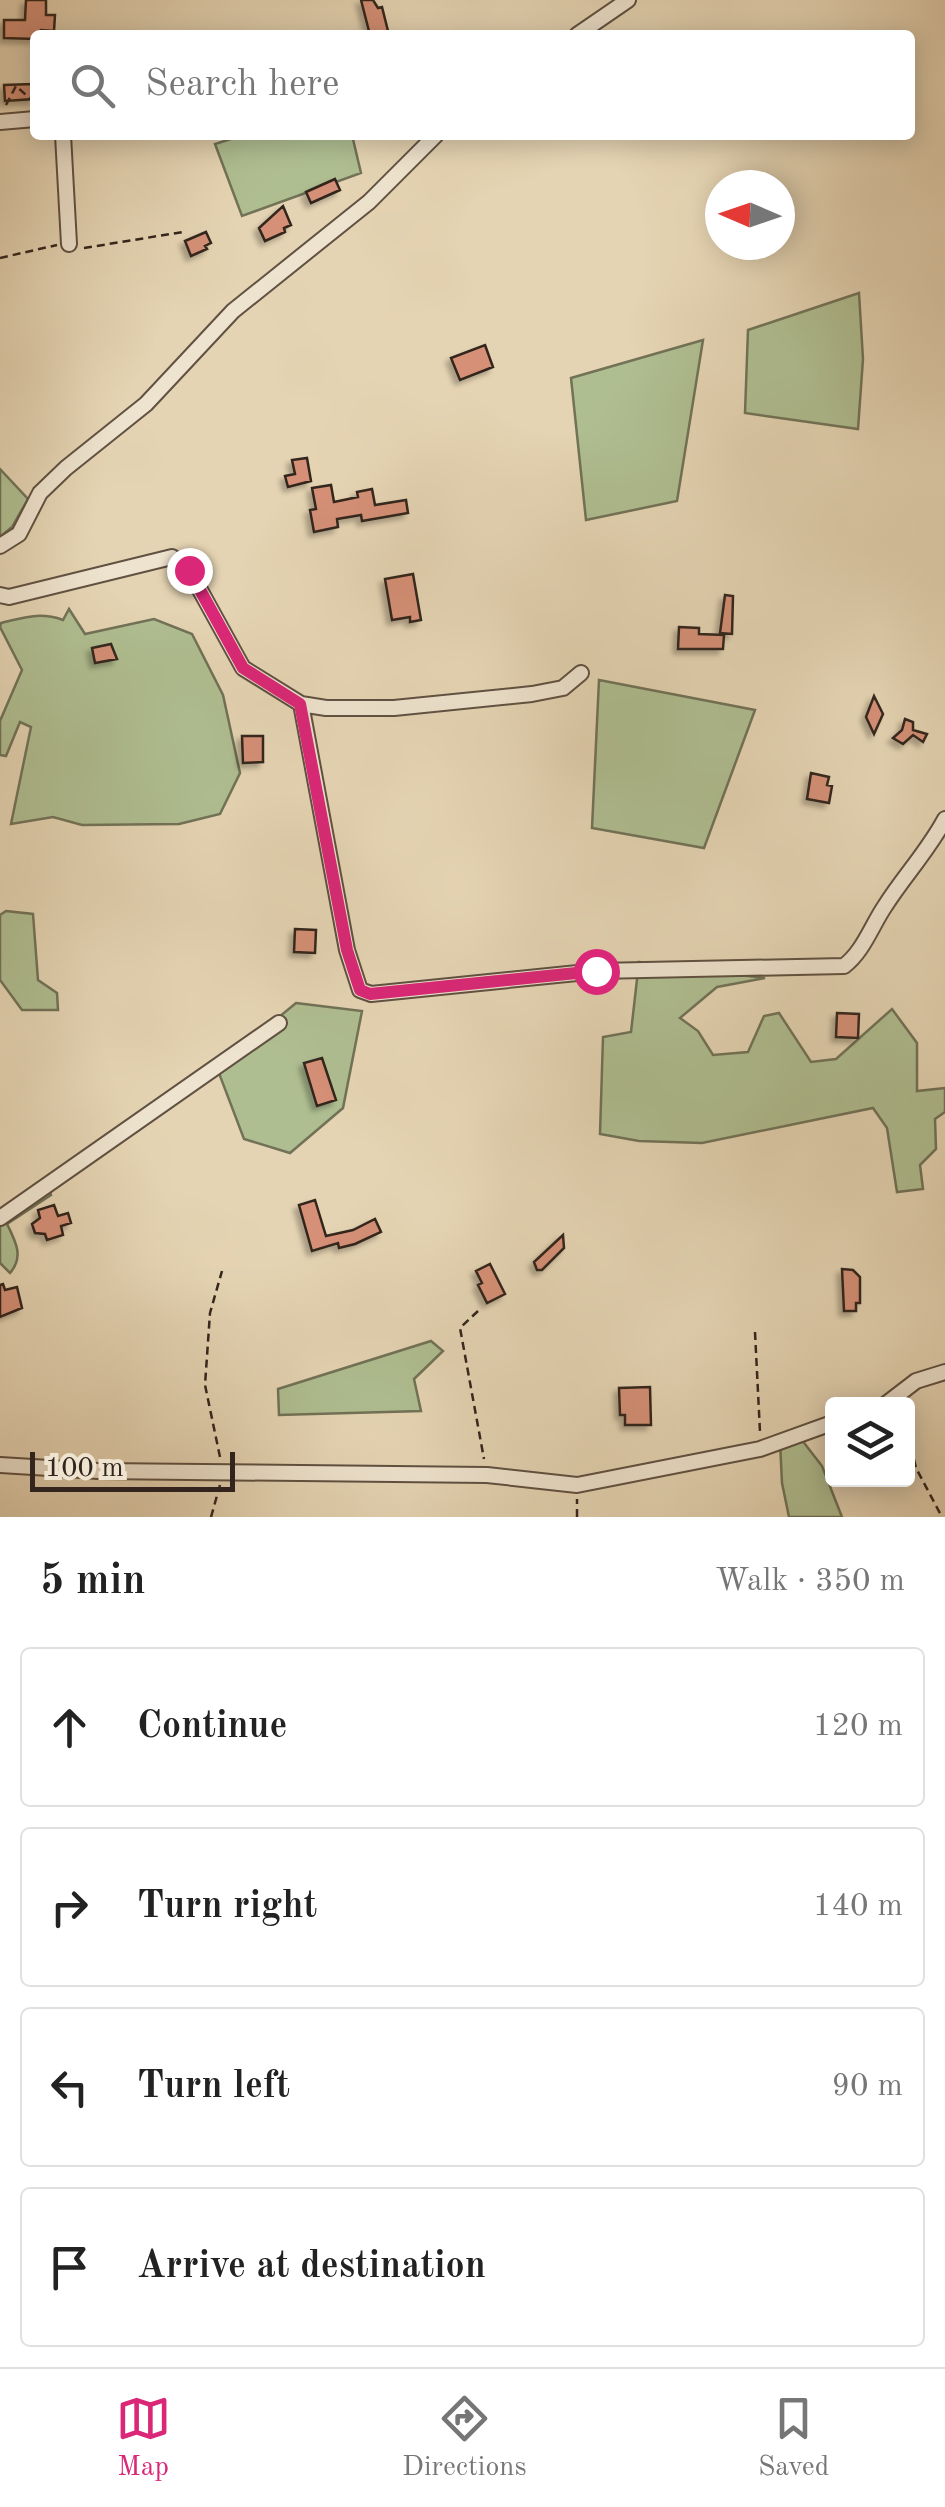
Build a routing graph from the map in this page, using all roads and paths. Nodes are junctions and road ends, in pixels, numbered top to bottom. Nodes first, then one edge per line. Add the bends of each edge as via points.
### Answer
1 (628, 0) edge
2 (584, 30) edge
3 (30, 98) edge
4 (0, 119) edge
5 (30, 119) edge
6 (63, 140) edge
7 (431, 140) edge
8 (182, 232) dead end
9 (69, 244) junction
10 (0, 258) edge
11 (0, 546) edge
12 (0, 595) edge
13 (581, 672) dead end
14 (300, 704) junction
15 (945, 819) edge
16 (279, 1024) dead end
17 (0, 1218) edge
18 (222, 1272) dead end
19 (478, 1312) dead end
20 (756, 1332) dead end
21 (945, 1372) edge
22 (895, 1397) edge
23 (825, 1426) edge
24 (760, 1449) junction
25 (915, 1464) edge
26 (0, 1465) edge
27 (222, 1471) junction
28 (487, 1475) junction
29 (577, 1485) junction
30 (211, 1517) edge
31 (577, 1517) edge
32 (942, 1517) edge

1 - 2 street
3 - 4 path via 16,86
4 - 5 street
6 - 9 street
7 - 11 street via 369,202 233,311 146,404 66,468 40,494 19,534
8 - 9 path via 80,248
9 - 10 path
12 - 14 street via 172,557 189,570 243,668
13 - 14 street via 563,688 532,694 394,708
14 - 15 street via 347,950 360,990 370,994 596,971 844,966
16 - 17 street
18 - 27 path via 210,1313 206,1385
19 - 28 path via 460,1328
20 - 24 path
21 - 22 street
23 - 24 street
24 - 29 street
25 - 32 path
26 - 27 street
27 - 28 street
27 - 30 path
28 - 29 street
29 - 31 path

